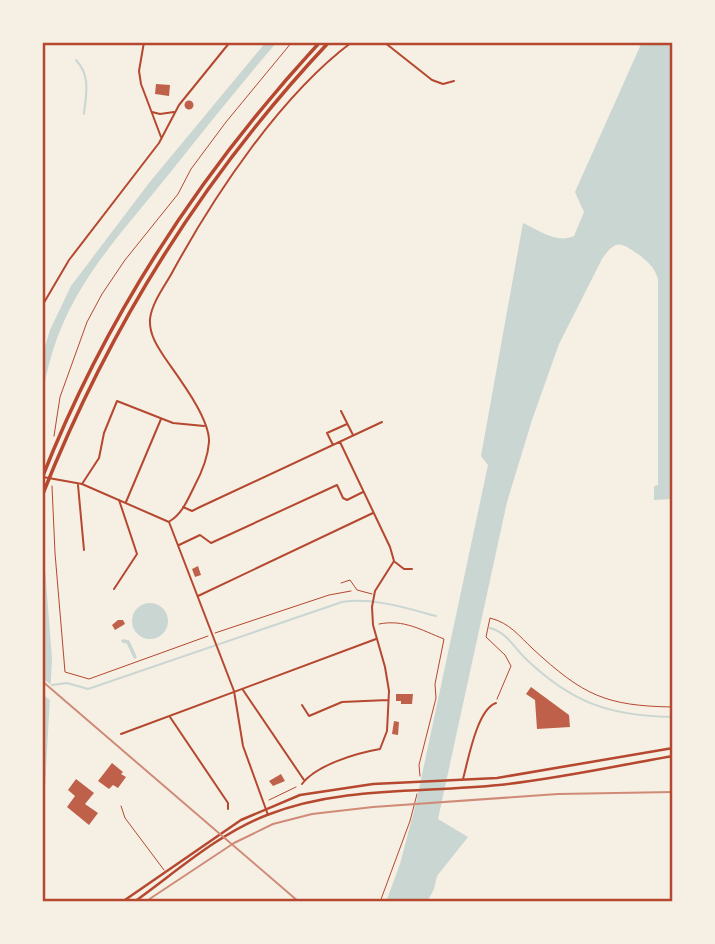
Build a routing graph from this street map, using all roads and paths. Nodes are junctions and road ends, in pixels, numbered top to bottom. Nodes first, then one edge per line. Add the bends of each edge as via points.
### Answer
1 (144, 42) edge
2 (230, 42) edge
3 (292, 42) edge
4 (320, 42) edge
5 (328, 42) edge
6 (352, 42) edge
7 (384, 42) edge
8 (454, 81) dead end
9 (151, 112) junction
10 (174, 112) junction
11 (161, 138) junction
12 (42, 306) edge
13 (341, 411) dead end
14 (161, 419) junction
15 (382, 422) dead end
16 (347, 424) junction
17 (205, 426) junction
18 (353, 436) junction
19 (54, 440) dead end
20 (340, 442) junction
21 (333, 446) junction
22 (42, 477) edge
23 (51, 477) junction
24 (80, 484) junction
25 (364, 492) junction
26 (42, 496) edge
27 (118, 499) junction
28 (126, 502) junction
29 (183, 507) junction
30 (374, 513) junction
31 (169, 522) junction
32 (178, 545) junction
33 (84, 550) dead end
34 (394, 561) junction
35 (412, 569) dead end
36 (341, 583) dead end
37 (114, 589) dead end
38 (357, 590) junction
39 (373, 596) junction
40 (197, 597) junction
41 (373, 625) junction
42 (212, 636) junction
43 (377, 639) junction
44 (242, 689) junction
45 (234, 691) junction
46 (389, 700) junction
47 (496, 704) joint
48 (302, 705) dead end
49 (673, 707) edge
50 (170, 716) junction
51 (121, 734) dead end
52 (673, 748) edge
53 (673, 756) edge
54 (304, 780) junction
55 (463, 780) junction
56 (418, 781) junction
57 (302, 784) joint
58 (418, 788) dead end
59 (264, 802) junction
60 (121, 806) dead end
61 (228, 808) dead end
62 (266, 808) junction
63 (268, 814) junction
64 (166, 872) junction
65 (122, 902) edge
66 (134, 902) edge
67 (380, 902) edge

1 - 9 street via 139,71
2 - 10 street
3 - 19 path via 226,122 102,294 84,328 60,397
4 - 22 highway via 256,115 186,208 123,309
5 - 26 highway via 244,140 175,236 112,341
6 - 17 street via 306,85 254,146 203,219 153,307 150,327 154,341
7 - 8 street via 432,80
9 - 10 street
9 - 11 street
10 - 11 street
11 - 12 street via 69,260
13 - 16 street
14 - 17 street
14 - 24 street via 117,401 99,458
14 - 28 street
15 - 18 street
16 - 18 street
16 - 21 street via 327,433
17 - 29 street via 207,450
18 - 20 street
20 - 21 street
20 - 25 street
21 - 29 street via 192,511
22 - 23 street
23 - 24 street
23 - 42 path via 65,672 89,679
24 - 27 street
24 - 33 street
25 - 30 street
25 - 32 street via 347,500 337,485 211,543 200,535
27 - 28 street
27 - 37 street via 137,554
28 - 31 street
29 - 31 street
30 - 34 street
30 - 40 street
31 - 32 street
32 - 40 street
34 - 35 street
34 - 39 street
36 - 38 lane via 352,581
38 - 39 lane
38 - 42 path via 329,595
39 - 41 street
40 - 42 street
41 - 43 street
41 - 56 path via 407,624 444,639
42 - 45 street
43 - 44 street
43 - 46 street
44 - 45 street
44 - 54 street
45 - 50 street
45 - 59 street via 243,746
46 - 48 street via 342,702 309,716
46 - 54 street via 382,747 347,758
47 - 49 path via 511,666 486,637 490,618 511,627 581,689 621,704
47 - 55 street via 486,709
50 - 51 street
50 - 61 street
52 - 55 main road
53 - 63 main road via 501,785 328,799
54 - 57 street
55 - 56 main road
56 - 62 main road via 300,794
57 - 59 path
58 - 67 path
59 - 62 street
60 - 64 lane
62 - 63 street
62 - 64 main road
63 - 66 main road via 220,841
64 - 65 main road

